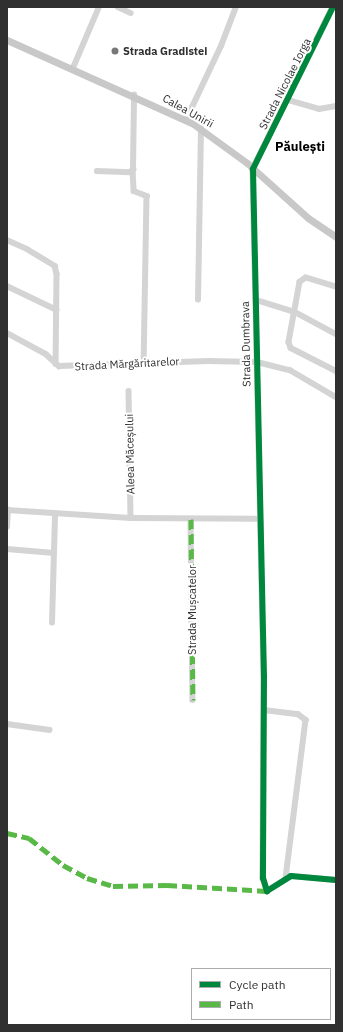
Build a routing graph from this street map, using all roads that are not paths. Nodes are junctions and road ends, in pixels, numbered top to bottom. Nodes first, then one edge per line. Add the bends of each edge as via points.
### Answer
1 (99, 7) edge
2 (118, 7) edge
3 (236, 7) edge
4 (333, 7) edge
5 (131, 13) dead end
6 (7, 40) edge
7 (73, 68) junction
8 (134, 96) junction
9 (288, 100) junction
10 (336, 106) edge
11 (186, 120) junction
12 (201, 129) junction
13 (253, 169) junction
14 (133, 170) junction
15 (97, 171) dead end
16 (336, 237) edge
17 (7, 240) edge
18 (7, 286) edge
19 (336, 287) edge
20 (198, 300) dead end
21 (256, 300) junction
22 (56, 310) junction
23 (293, 312) junction
24 (7, 333) edge
25 (336, 334) edge
26 (257, 362) junction
27 (144, 363) junction
28 (56, 364) junction
29 (336, 371) edge
30 (129, 391) dead end
31 (336, 397) edge
32 (8, 510) edge
33 (55, 514) junction
34 (131, 518) junction
35 (191, 519) junction
36 (259, 519) junction
37 (7, 527) edge
38 (7, 549) edge
39 (54, 553) junction
40 (52, 623) dead end
41 (192, 700) dead end
42 (264, 710) junction
43 (7, 724) edge
44 (50, 730) dead end
45 (286, 878) junction
46 (336, 880) edge

1 - 7 street
2 - 5 street
3 - 11 street
4 - 9 street, Strada Nicolae Iorga
6 - 7 main road, Calea Unirii
7 - 8 main road, Calea Unirii
8 - 11 main road, Calea Unirii
8 - 14 street
9 - 10 street via 310,108
9 - 13 street, Strada Nicolae Iorga
11 - 12 main road, Calea Unirii
12 - 13 main road, Calea Unirii
12 - 20 street
13 - 16 main road, Calea Unirii via 308,218
13 - 21 street, Strada Dumbrava
14 - 15 street
14 - 27 street via 134,191 147,196
17 - 22 street via 55,266
18 - 22 street
19 - 23 street via 304,279 300,282
21 - 23 street
21 - 26 street, Strada Dumbrava
22 - 28 street
23 - 25 street
23 - 29 street via 289,342 291,348
24 - 28 street via 46,354
26 - 27 street, Strada Mărgăritarelor
26 - 31 street, Strada Mărgăritarelor via 290,370
26 - 36 street, Strada Dumbrava
27 - 28 street, Strada Mărgăritarelor via 63,367
30 - 34 street, Aleea Măceșului
32 - 33 street
32 - 37 street
33 - 34 street
33 - 39 street
34 - 35 street
35 - 36 street
35 - 41 street, Strada Mușcatelor
36 - 42 street, Strada Dumbrava
38 - 39 street
39 - 40 street
42 - 45 street via 298,714 306,720
42 - 45 street, Strada Dumbrava via 262,868 267,891
43 - 44 street
45 - 46 street via 298,875

